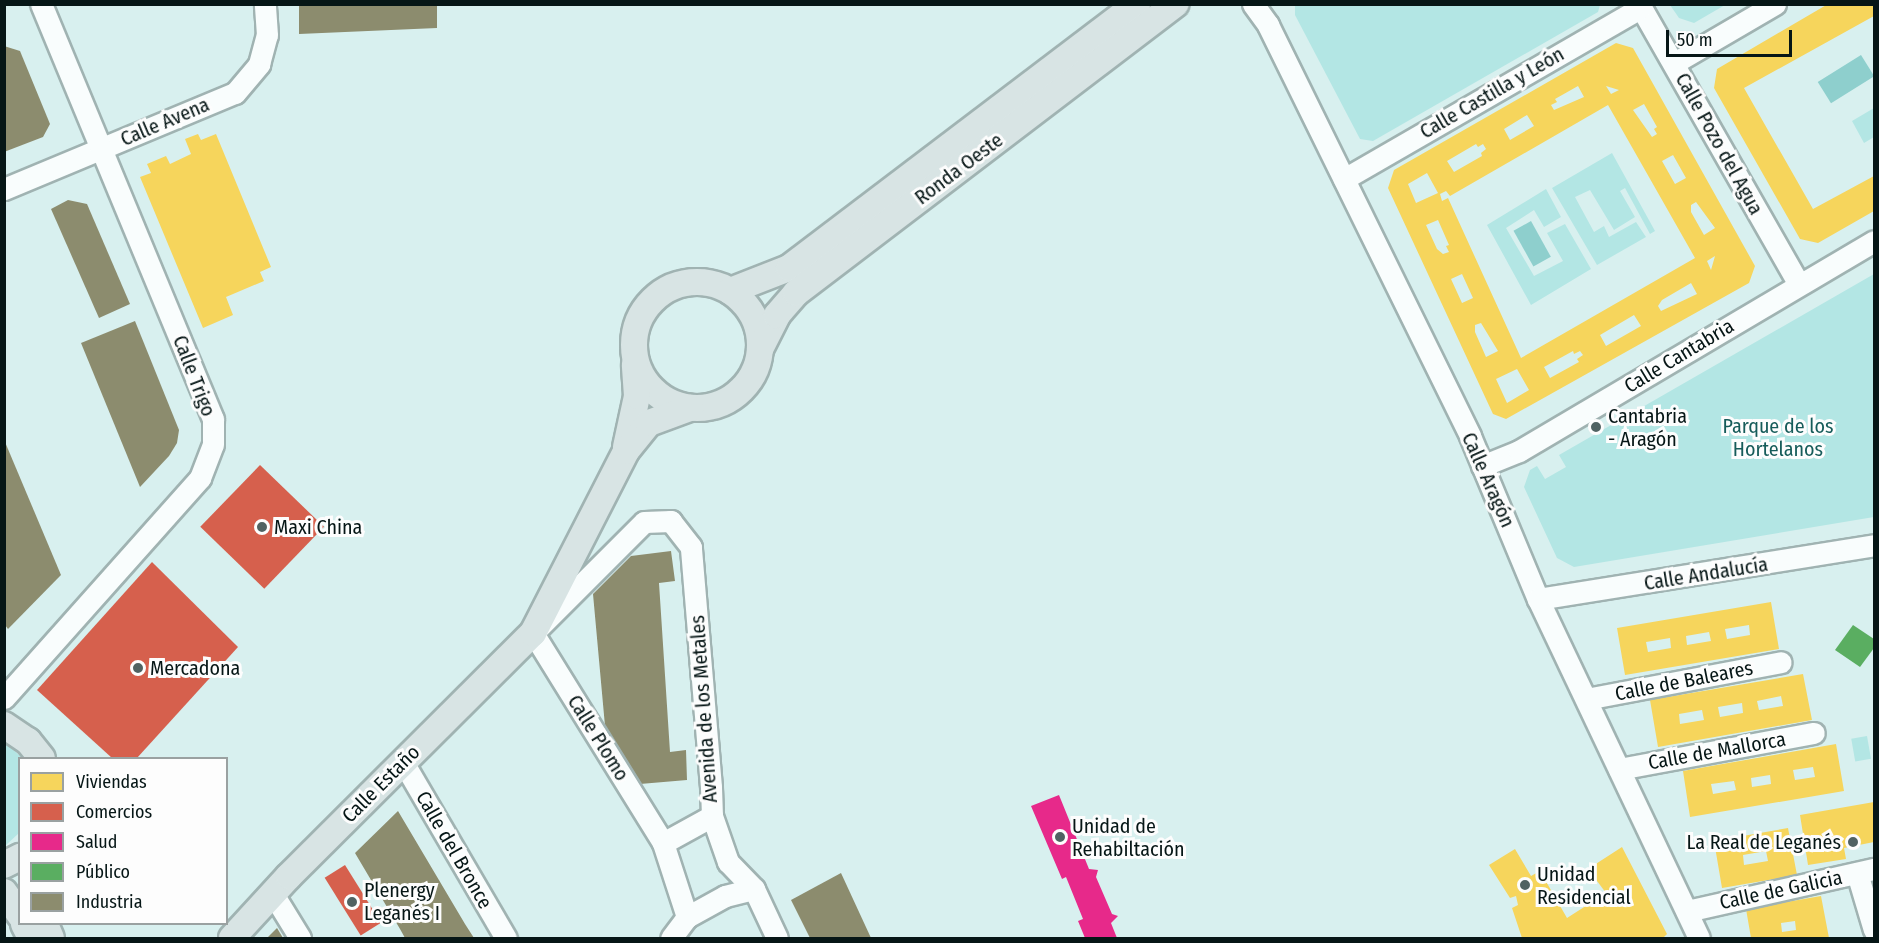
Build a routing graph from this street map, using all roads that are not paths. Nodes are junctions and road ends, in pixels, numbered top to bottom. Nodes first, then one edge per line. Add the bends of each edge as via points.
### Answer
1 (41, 4) edge
2 (265, 4) edge
3 (1137, 4) edge
4 (1176, 4) edge
5 (1253, 4) edge
6 (1775, 4) edge
7 (1640, 6) edge
8 (1266, 15) edge
9 (1674, 63) junction
10 (102, 149) junction
11 (1344, 179) junction
12 (4, 189) edge
13 (1875, 241) edge
14 (1799, 285) junction
15 (730, 291) junction
16 (760, 349) junction
17 (634, 351) junction
18 (690, 408) junction
19 (626, 451) junction
20 (1482, 466) junction
21 (671, 521) joint
22 (1875, 545) edge
23 (1538, 599) junction
24 (533, 633) junction
25 (1781, 662) dead end
26 (4, 698) edge
27 (1586, 699) junction
28 (4, 725) edge
29 (1814, 733) dead end
30 (40, 757) edge
31 (403, 762) junction
32 (1619, 769) junction
33 (712, 816) junction
34 (663, 843) junction
35 (18, 858) edge
36 (4, 865) edge
37 (1866, 871) edge
38 (754, 889) junction
39 (4, 892) edge
40 (273, 894) junction
41 (1687, 911) junction
42 (18, 912) edge
43 (687, 917) junction
44 (24, 925) edge
45 (45, 925) edge
46 (1875, 930) edge
47 (31, 939) edge
48 (51, 939) edge
49 (231, 939) edge
50 (300, 939) edge
51 (506, 939) edge
52 (671, 939) edge
53 (777, 939) edge
54 (1700, 939) edge

1 - 10 street, Calle Trigo
2 - 10 street, Calle Avena via 267,35 259,64 235,93
3 - 15 main road, Ronda Oeste via 789,268
4 - 16 main road, Ronda Oeste via 796,293 777,315
5 - 8 street, Calle Aragón
6 - 9 street
7 - 9 street, Calle Pozo del Agua
7 - 11 street, Calle Castilla y León
8 - 11 street, Calle Aragón
9 - 14 street, Calle Pozo del Agua
10 - 12 street, Calle Avena
10 - 26 street, Calle Trigo via 213,419 213,444 200,478
11 - 20 street, Calle Aragón
13 - 14 street, Calle Cantabria
14 - 20 street, Calle Cantabria via 1519,451
15 - 16 main road via 753,316
15 - 17 main road via 692,282 672,287 656,297 639,322
16 - 18 main road via 756,369 745,387 729,400 711,407
17 - 18 main road via 640,371 652,389 670,402
17 - 19 main road, Calle Estaño via 637,396
18 - 19 main road, Calle Estaño via 649,423
19 - 24 main road, Calle Estaño
20 - 23 street, Calle Aragón
21 - 24 street, Calle Estaño via 644,522
21 - 33 street, Avenida de los Metales via 691,547
22 - 23 street, Calle Andalucía
23 - 27 street, Calle Aragón
24 - 31 main road, Calle Estaño
24 - 34 street, Calle Plomo
25 - 27 street, Calle de Baleares
27 - 32 street, Calle Aragón
28 - 30 main road via 28,741
29 - 32 street, Calle de Mallorca
31 - 40 main road, Calle Estaño
31 - 51 street, Calle del Bronce
32 - 41 street, Calle Aragón
33 - 34 street, Avenida de los Metales
33 - 38 street via 728,862
34 - 43 street
35 - 36 main road
37 - 41 street, Calle de Galicia
37 - 46 street
38 - 43 street via 725,896
38 - 53 street
39 - 42 main road
40 - 49 main road, Calle Estaño
40 - 50 street
41 - 54 street, Calle Aragón
43 - 52 street
44 - 47 main road
45 - 48 main road

